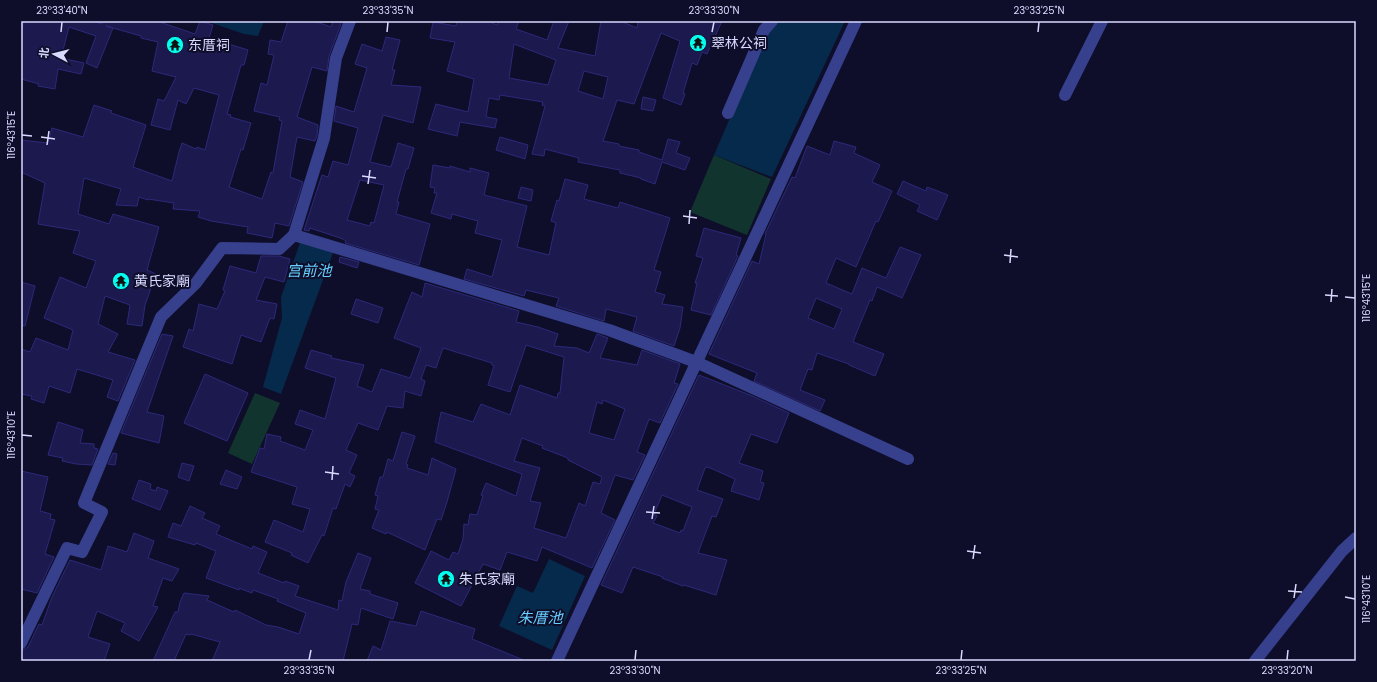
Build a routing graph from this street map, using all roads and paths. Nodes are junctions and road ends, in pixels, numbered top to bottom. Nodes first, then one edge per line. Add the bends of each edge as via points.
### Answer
1 (772, 21) edge
2 (856, 21) edge
3 (1102, 21) edge
4 (346, 22) edge
5 (1065, 95) dead end
6 (728, 113) dead end
7 (294, 236) junction
8 (696, 362) junction
9 (908, 459) dead end
10 (1356, 538) edge
11 (21, 643) edge
12 (557, 661) edge
13 (1255, 661) edge

1 - 6 street via 764,30
2 - 8 street
3 - 5 street
4 - 7 street via 336,58 324,138
7 - 8 street via 609,330
7 - 11 street via 279,249 222,248 196,283 161,317 84,503 102,512 82,552 67,548
8 - 9 street
8 - 12 street
10 - 13 street via 1342,551

